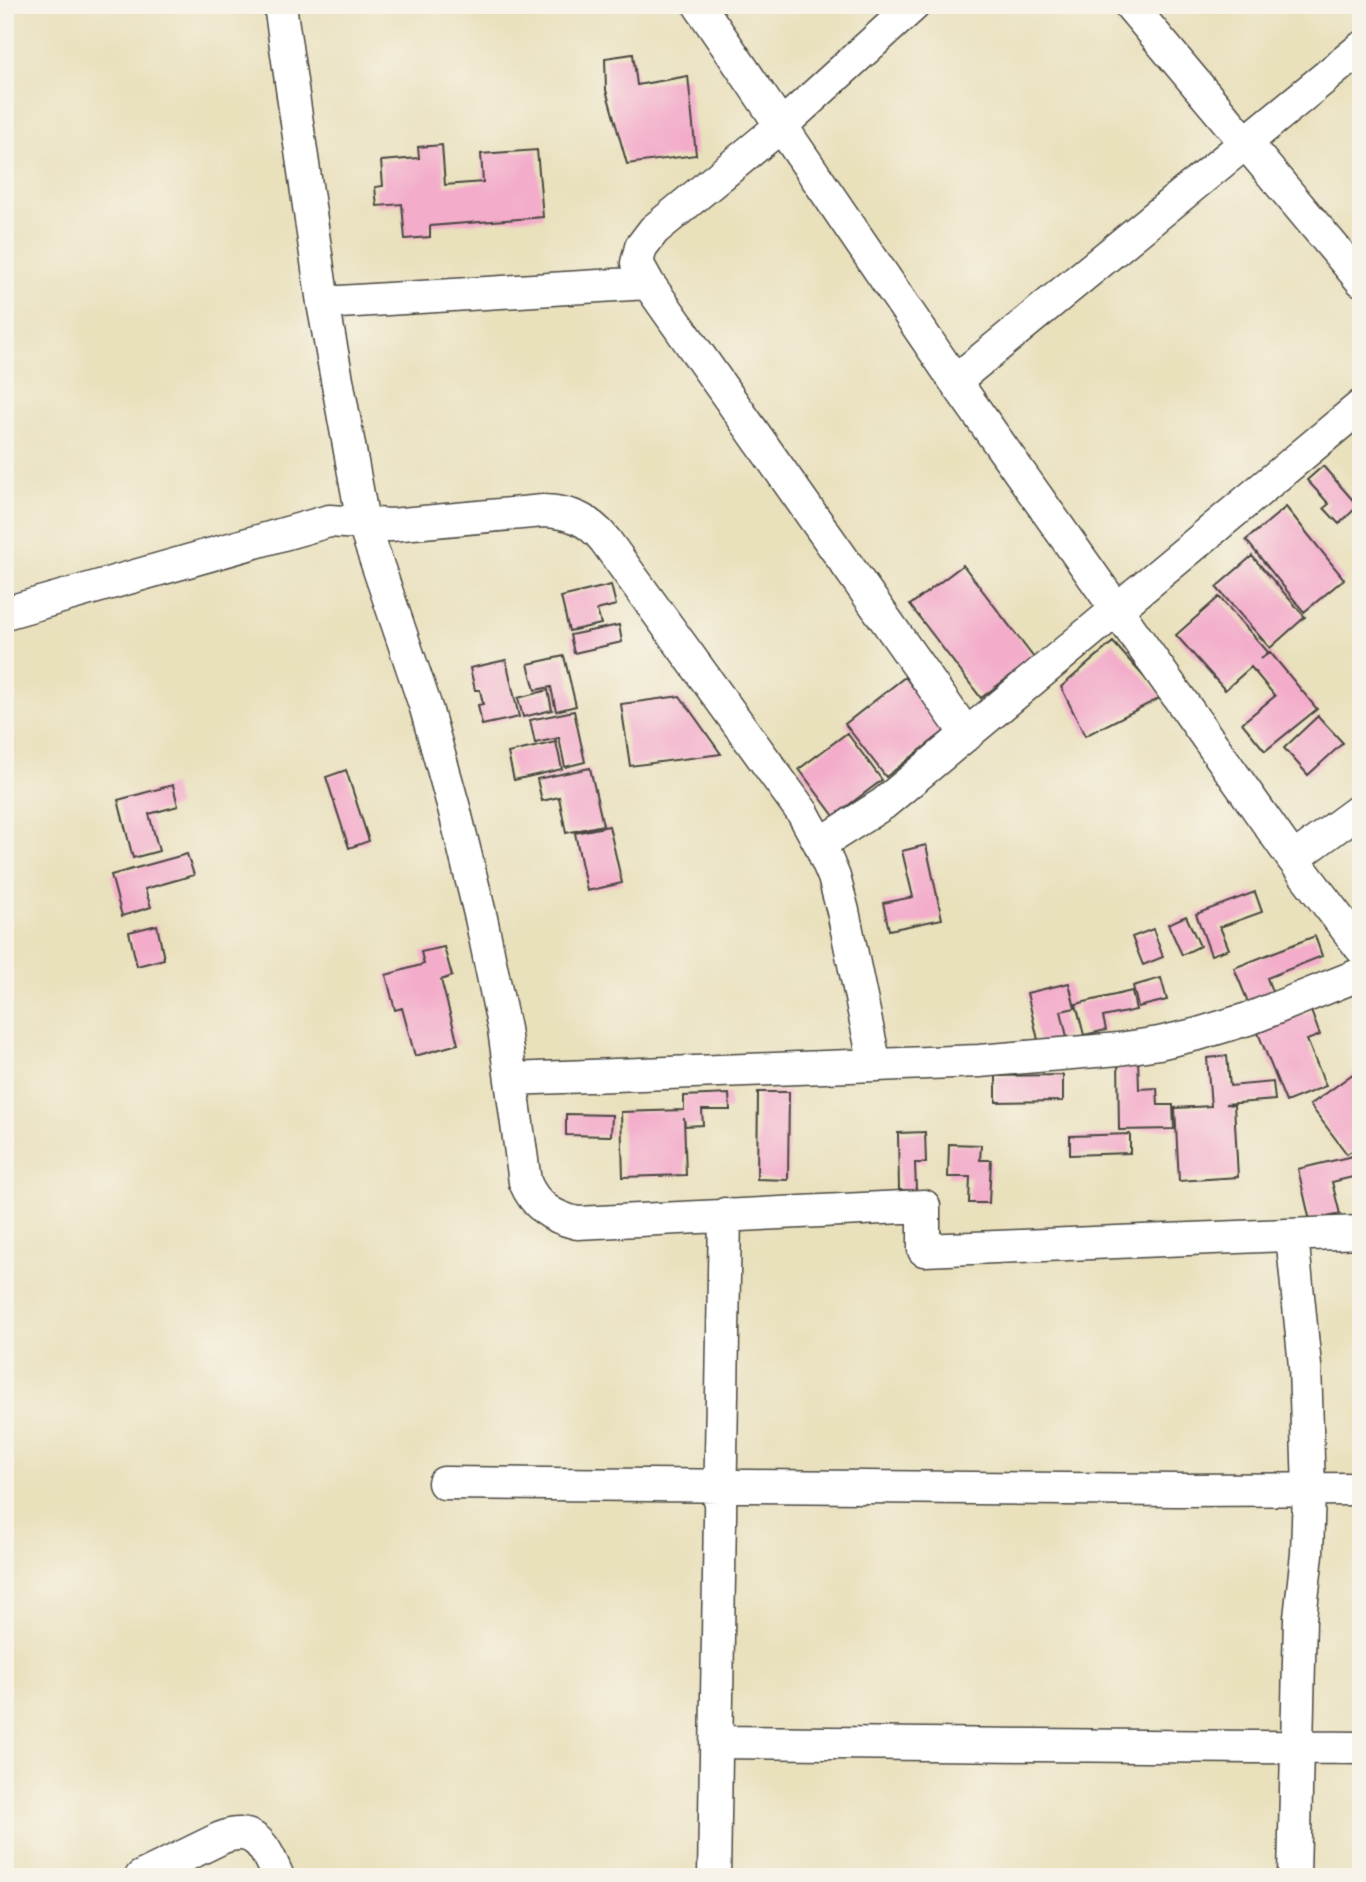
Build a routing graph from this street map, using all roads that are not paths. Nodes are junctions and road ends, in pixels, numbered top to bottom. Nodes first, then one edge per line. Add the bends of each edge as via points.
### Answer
1 (280, 5) edge
2 (699, 5) edge
3 (914, 5) edge
4 (1130, 5) edge
5 (1361, 48) edge
6 (781, 126) junction
7 (1245, 143) junction
8 (1361, 280) edge
9 (648, 283) junction
10 (323, 303) junction
11 (955, 381) junction
12 (1361, 407) edge
13 (363, 522) junction
14 (1117, 610) junction
15 (5, 613) edge
16 (967, 735) junction
17 (1361, 809) edge
18 (820, 844) junction
19 (1293, 859) junction
20 (1361, 948) edge
21 (1361, 974) edge
22 (875, 1065) junction
23 (510, 1079) junction
24 (725, 1214) junction
25 (1361, 1232) edge
26 (1292, 1234) junction
27 (444, 1483) dead end
28 (720, 1486) junction
29 (1361, 1489) edge
30 (1309, 1490) junction
31 (716, 1742) junction
32 (1296, 1746) junction
33 (1361, 1748) edge
34 (141, 1877) edge
35 (278, 1877) edge
36 (714, 1877) edge
37 (1294, 1877) edge

1 - 10 street
2 - 6 street
3 - 6 street
4 - 7 street
5 - 7 street
6 - 9 street via 654,230 641,247 637,263
6 - 11 street
7 - 8 street
7 - 11 street
9 - 10 street
9 - 16 street
10 - 13 street
11 - 14 street
12 - 14 street
13 - 15 street via 329,521
13 - 18 street via 391,525 543,511 588,522 783,784
13 - 23 street via 454,808 481,918
14 - 16 street
14 - 19 street
16 - 18 street via 883,804
17 - 19 street
18 - 22 street via 843,911
19 - 20 street
21 - 22 street via 1251,1018 1158,1043 979,1061
22 - 23 street
23 - 24 street via 525,1182 546,1211 576,1223
24 - 26 street via 924,1206 924,1250
24 - 28 street
25 - 26 street
26 - 30 street via 1305,1366
27 - 28 street
28 - 30 street
28 - 31 street
29 - 30 street
30 - 32 street
31 - 32 street
31 - 36 street
32 - 33 street
32 - 37 street
34 - 35 street via 231,1834 251,1836 259,1842

